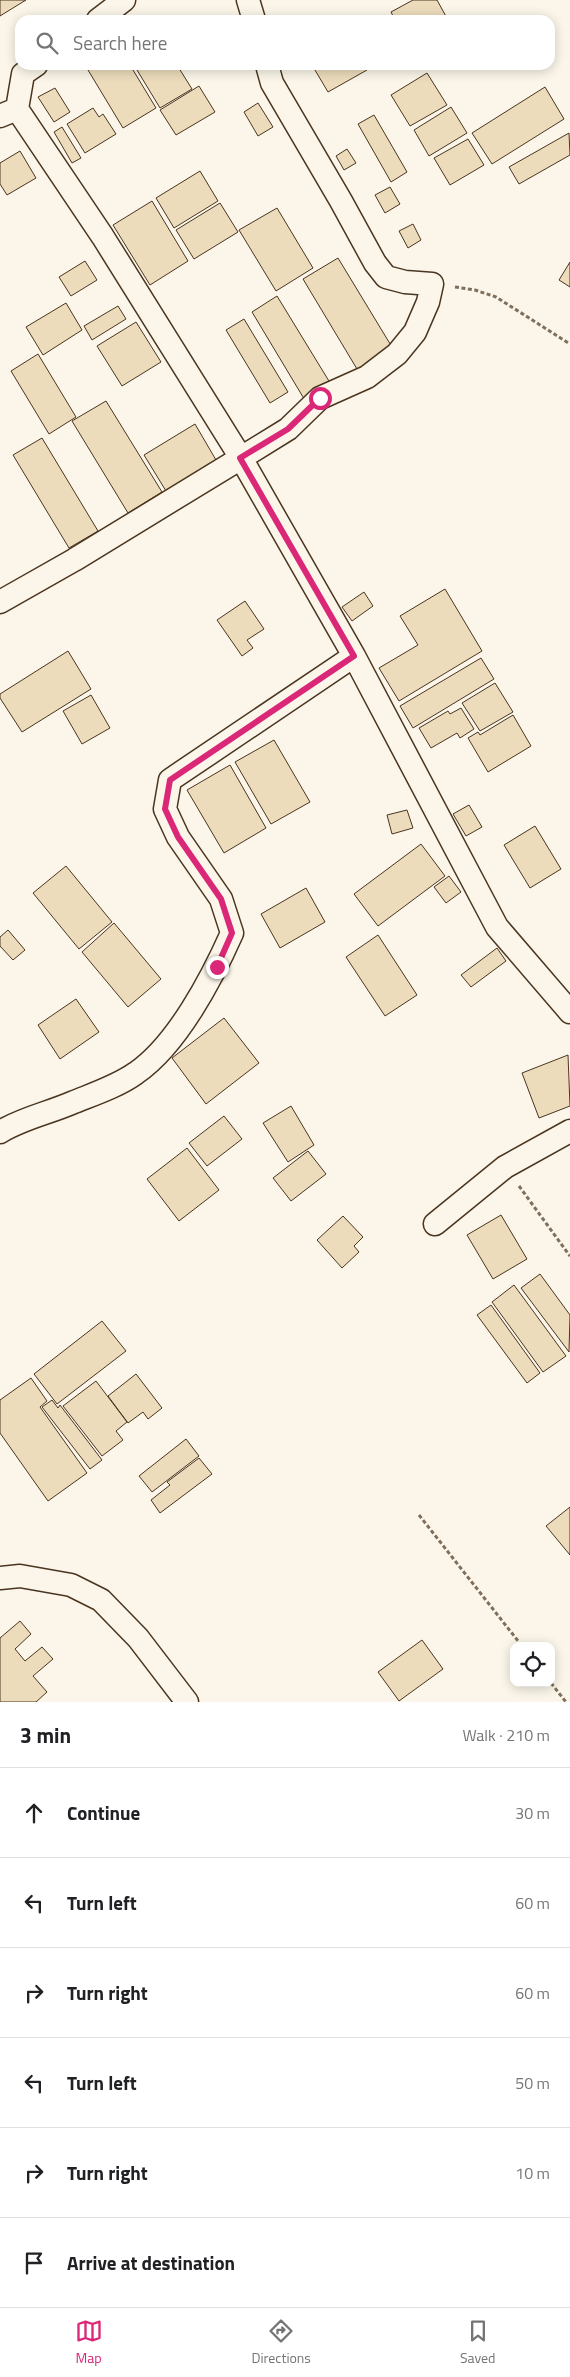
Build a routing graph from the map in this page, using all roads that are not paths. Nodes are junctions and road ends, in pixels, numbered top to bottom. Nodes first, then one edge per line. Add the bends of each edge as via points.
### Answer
1 (124, 0) edge
2 (248, 0) edge
3 (104, 15) edge
4 (252, 15) edge
5 (29, 70) edge
6 (268, 70) edge
7 (8, 113) edge
8 (240, 458) junction
9 (0, 602) edge
10 (354, 656) junction
11 (570, 1012) edge
12 (570, 1131) edge
13 (0, 1132) edge
14 (435, 1224) dead end
15 (0, 1578) edge
16 (187, 1702) edge

1 - 3 street
2 - 4 street
5 - 7 street via 23,74
6 - 8 street via 272,82 375,263 386,276 405,282 432,284 415,332 397,354 367,377 320,398 288,429
7 - 8 street via 103,237
8 - 9 street
8 - 10 street
10 - 11 street via 497,928
10 - 13 street via 170,780 165,809 178,837 221,899 232,933 217,967 172,1040 136,1074 60,1109 17,1121
12 - 14 street via 505,1167
15 - 16 street via 20,1576 72,1585 101,1600 138,1638

